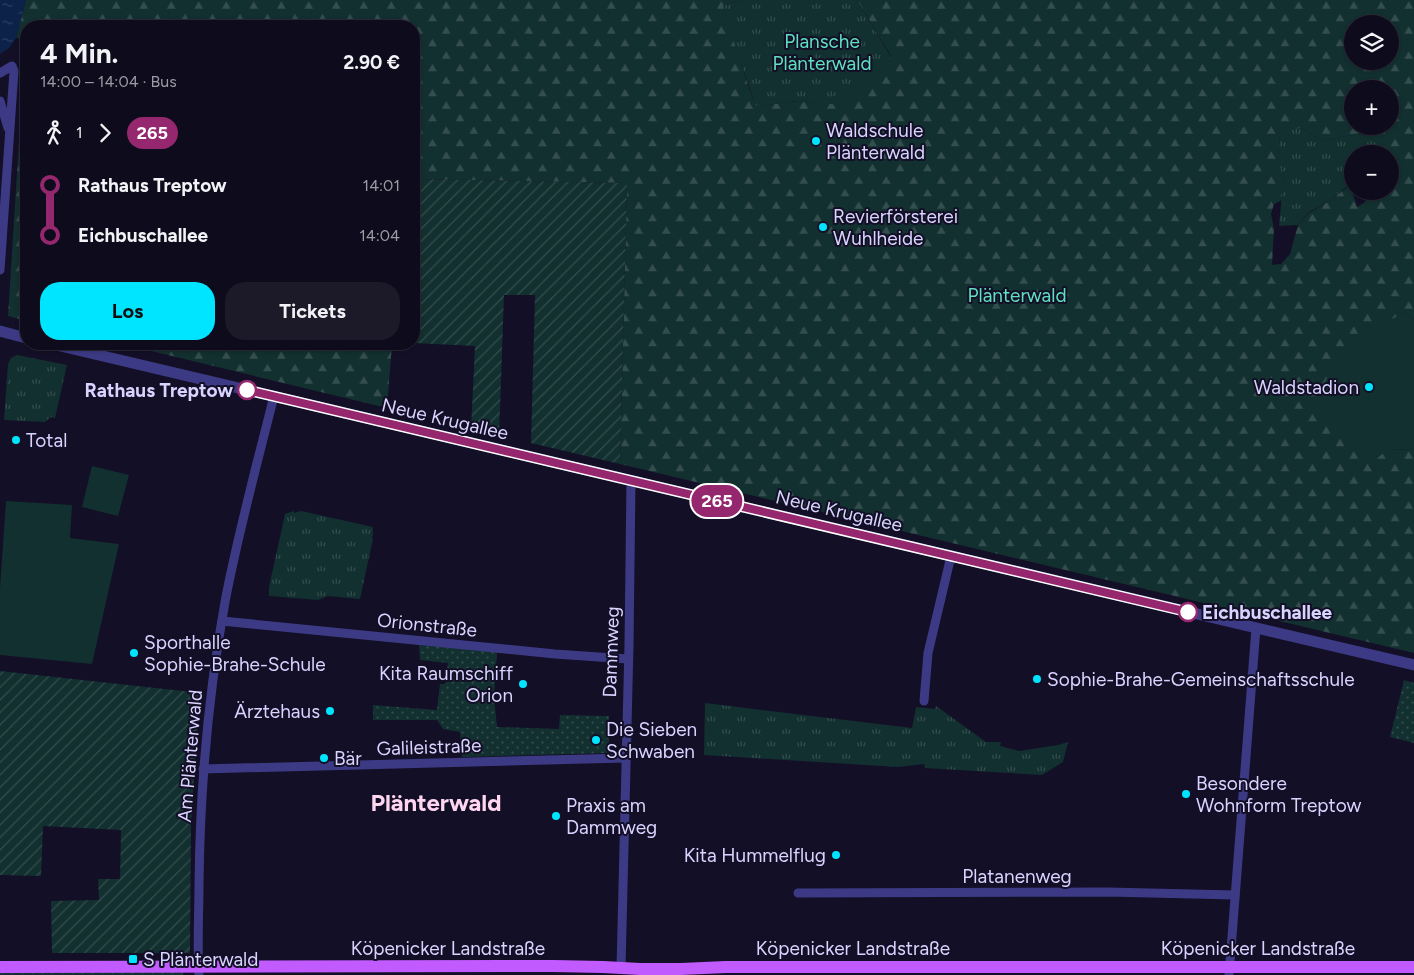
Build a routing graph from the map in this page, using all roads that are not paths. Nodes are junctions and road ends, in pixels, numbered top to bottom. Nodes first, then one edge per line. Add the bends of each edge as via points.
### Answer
1 (0, 73) edge
2 (0, 101) edge
3 (10, 136) junction
4 (0, 270) edge
5 (0, 331) edge
6 (20, 336) edge
7 (78, 350) edge
8 (274, 396) junction
9 (631, 481) junction
10 (951, 556) junction
11 (222, 621) junction
12 (1256, 628) junction
13 (628, 659) junction
14 (1414, 665) edge
15 (924, 702) dead end
16 (626, 758) junction
17 (203, 770) junction
18 (798, 893) dead end
19 (1235, 895) junction
20 (0, 967) edge
21 (1414, 967) edge
22 (1229, 970) edge
23 (199, 971) edge
24 (292, 971) edge
25 (620, 971) edge

1 - 3 street via 12,66 14,71
2 - 3 street
3 - 4 street
5 - 6 street
7 - 8 street, Neue Krugallee
8 - 9 street, Neue Krugallee
8 - 11 street, Am Plänterwald via 249,493
9 - 10 street, Neue Krugallee
9 - 13 street, Dammweg
10 - 12 street, Neue Krugallee
10 - 15 street via 928,653
11 - 13 street, Orionstraße
11 - 17 street, Am Plänterwald
12 - 14 street, Neue Krugallee
12 - 19 street
13 - 16 street, Dammweg
16 - 17 street, Galileistraße
16 - 25 street, Dammweg
17 - 23 street, Am Plänterwald
18 - 19 street, Platanenweg
19 - 22 street
20 - 23 main road, Köpenicker Landstraße
21 - 22 main road, Köpenicker Landstraße
22 - 25 main road, Köpenicker Landstraße via 726,967
23 - 24 main road, Köpenicker Landstraße
24 - 25 main road, Köpenicker Landstraße via 543,966

